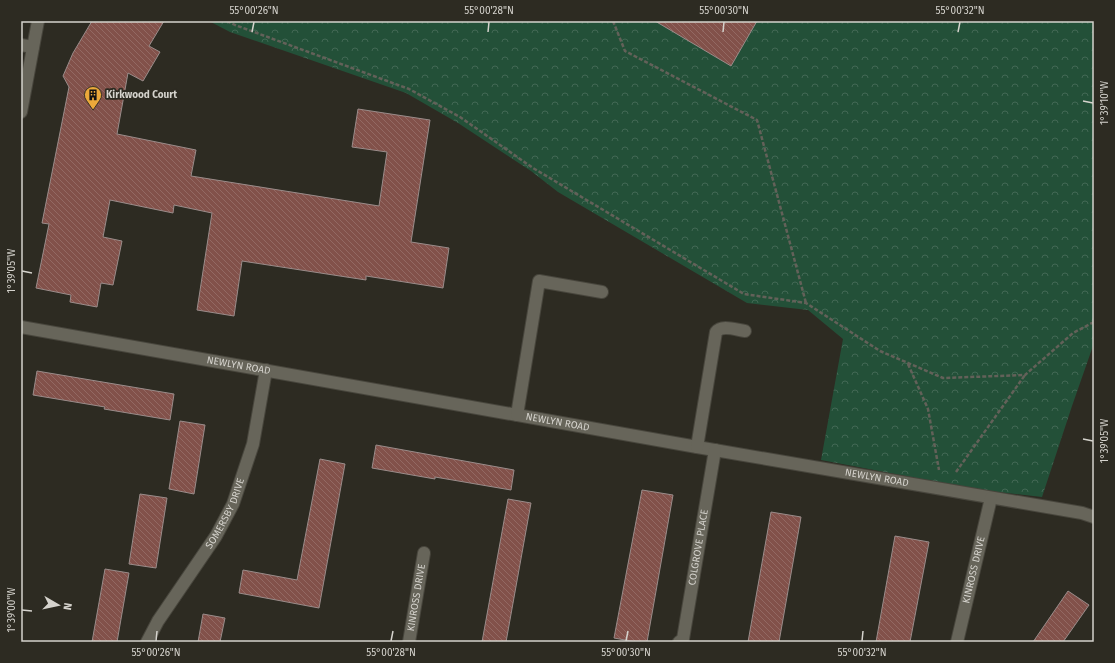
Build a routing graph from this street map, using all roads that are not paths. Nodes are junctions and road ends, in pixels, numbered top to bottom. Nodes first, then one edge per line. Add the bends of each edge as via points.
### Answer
1 (38, 21) edge
2 (21, 45) edge
3 (33, 46) junction
4 (21, 112) edge
5 (602, 292) dead end
6 (21, 327) edge
7 (745, 331) dead end
8 (266, 370) junction
9 (517, 415) junction
10 (697, 447) junction
11 (715, 450) junction
12 (991, 498) junction
13 (1094, 517) edge
14 (424, 553) dead end
15 (146, 642) edge
16 (409, 642) edge
17 (679, 642) edge
18 (957, 642) edge

1 - 3 street
2 - 3 street
3 - 4 street
5 - 9 street via 539,281
6 - 8 street, NEWLYN ROAD
7 - 10 street via 722,328 716,332
8 - 9 street, NEWLYN ROAD
8 - 15 street, SOMERSBY DRIVE via 253,444 233,504 216,536
9 - 10 street, NEWLYN ROAD
10 - 11 street, NEWLYN ROAD
11 - 12 street, NEWLYN ROAD
11 - 17 street, COLGROVE PLACE via 683,638
12 - 13 street, NEWLYN ROAD
12 - 18 street, KINROSS DRIVE
14 - 16 street, KINROSS DRIVE

